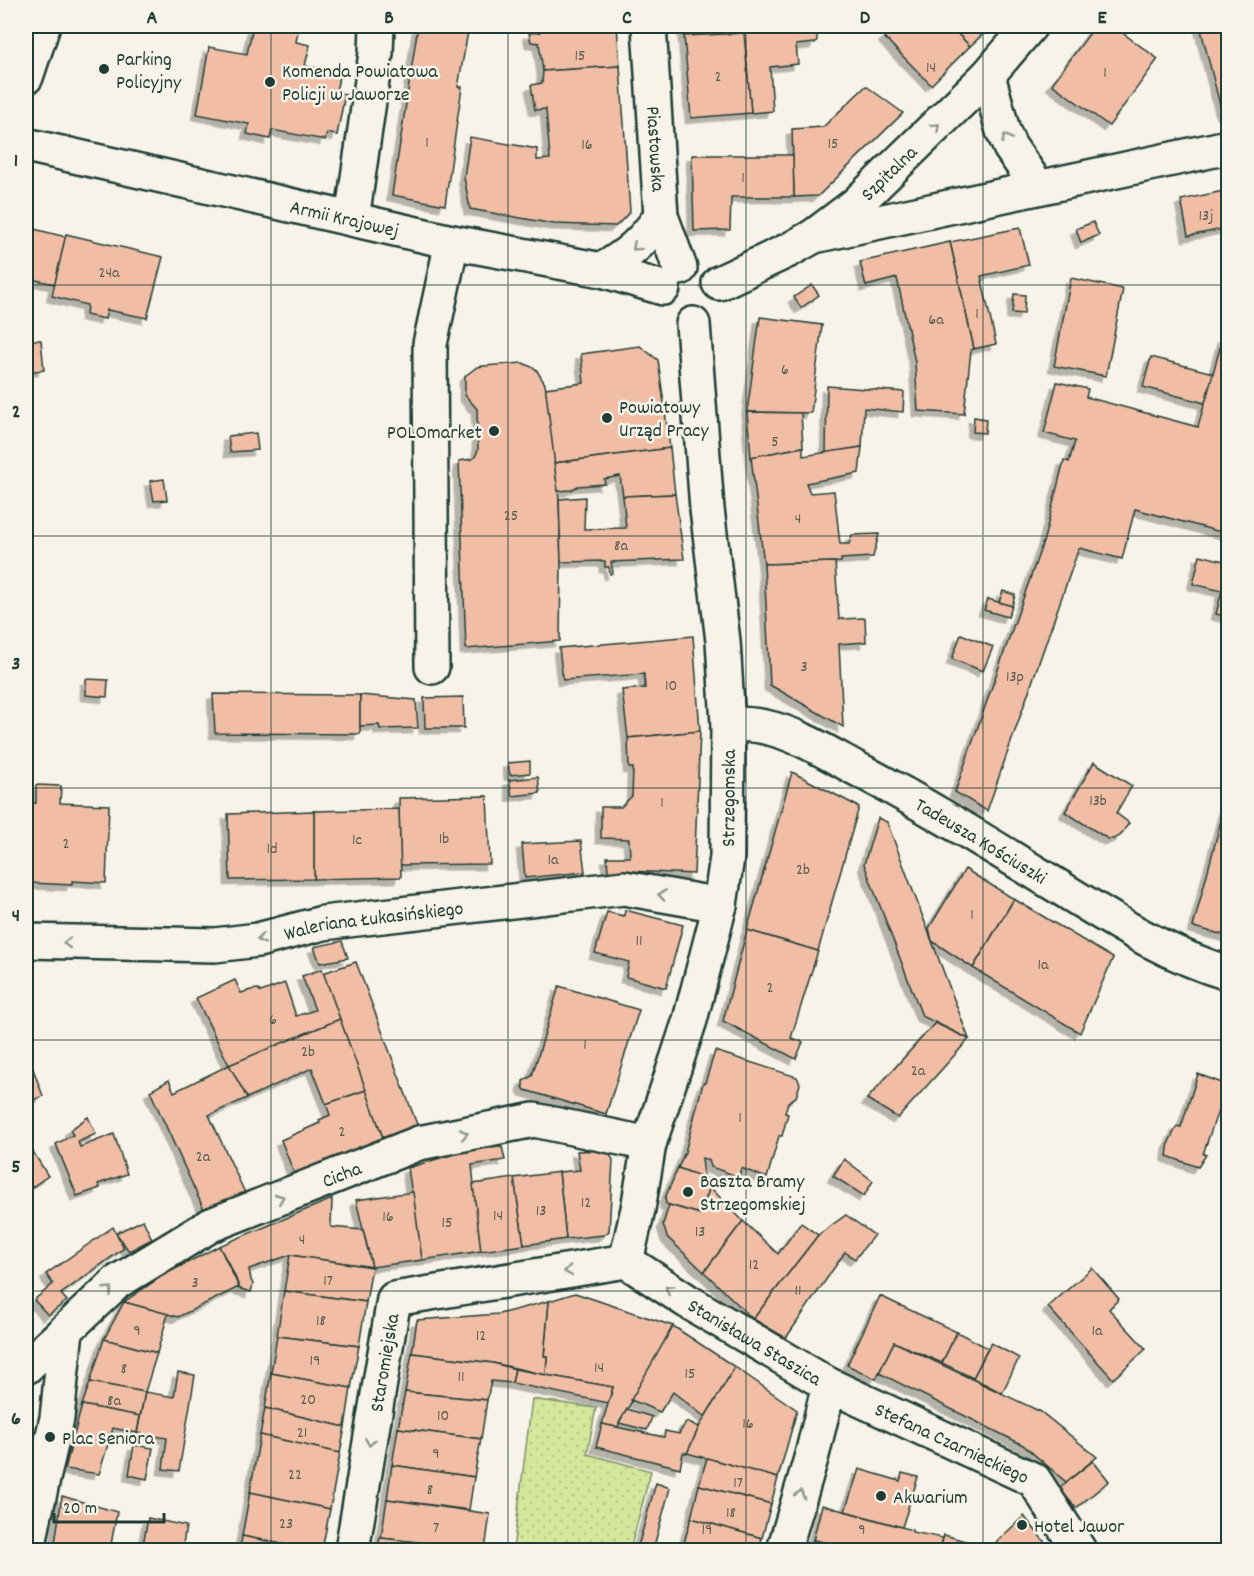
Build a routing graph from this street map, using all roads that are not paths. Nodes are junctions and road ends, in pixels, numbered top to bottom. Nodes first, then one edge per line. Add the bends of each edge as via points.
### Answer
1 (43, 26) edge
2 (377, 26) edge
3 (649, 26) edge
4 (1030, 26) edge
5 (988, 75) junction
6 (26, 77) edge
7 (26, 145) edge
8 (1228, 147) edge
9 (1038, 187) junction
10 (662, 216) junction
11 (352, 219) junction
12 (814, 236) junction
13 (452, 242) junction
14 (602, 270) junction
15 (671, 278) junction
16 (719, 283) junction
17 (693, 324) junction
18 (432, 667) dead end
19 (728, 724) junction
20 (720, 905) junction
21 (26, 941) edge
22 (1228, 974) edge
23 (649, 1144) junction
24 (626, 1262) junction
25 (66, 1330) junction
26 (26, 1367) edge
27 (829, 1385) junction
28 (28, 1551) edge
29 (352, 1551) edge
30 (784, 1551) edge
31 (1079, 1551) edge

1 - 6 street
2 - 11 street
3 - 10 street, Piastowska
4 - 5 street, Szpitalna
9 -> 5 street via 1010,147
12 -> 5 street, Szpitalna via 855,205
7 - 11 street, Armii Krajowej
8 - 9 street
9 - 12 street
10 -> 14 street via 637,248
10 - 15 street, Piastowska
11 - 13 street, Armii Krajowej
12 - 16 street, Szpitalna
13 - 14 street, Armii Krajowej
13 - 18 street via 430,344
14 - 15 street, Armii Krajowej
15 - 16 street via 691,265 713,273
15 - 17 street via 663,298 666,309 682,323
16 - 17 street via 720,306 704,322
17 - 19 street, Strzegomska
19 - 20 street, Strzegomska via 727,857
19 - 22 street, Tadeusza Kościuszki via 772,728 816,748 882,782 1138,935
20 -> 21 street, Waleriana Łukasińskiego via 624,888 322,923 258,940 215,945
20 - 23 street, Strzegomska via 690,1020
23 - 24 street, Strzegomska
25 -> 23 street, Cicha via 117,1282 211,1225 419,1143 534,1120
27 -> 24 street, Stanisława Staszica
24 -> 29 street, Staromiejska via 394,1299
25 - 26 street
25 - 28 street via 57,1418
30 -> 27 street, Stanisława Staszica
27 - 31 street, Stefana Czarnieckiego via 1034,1480

